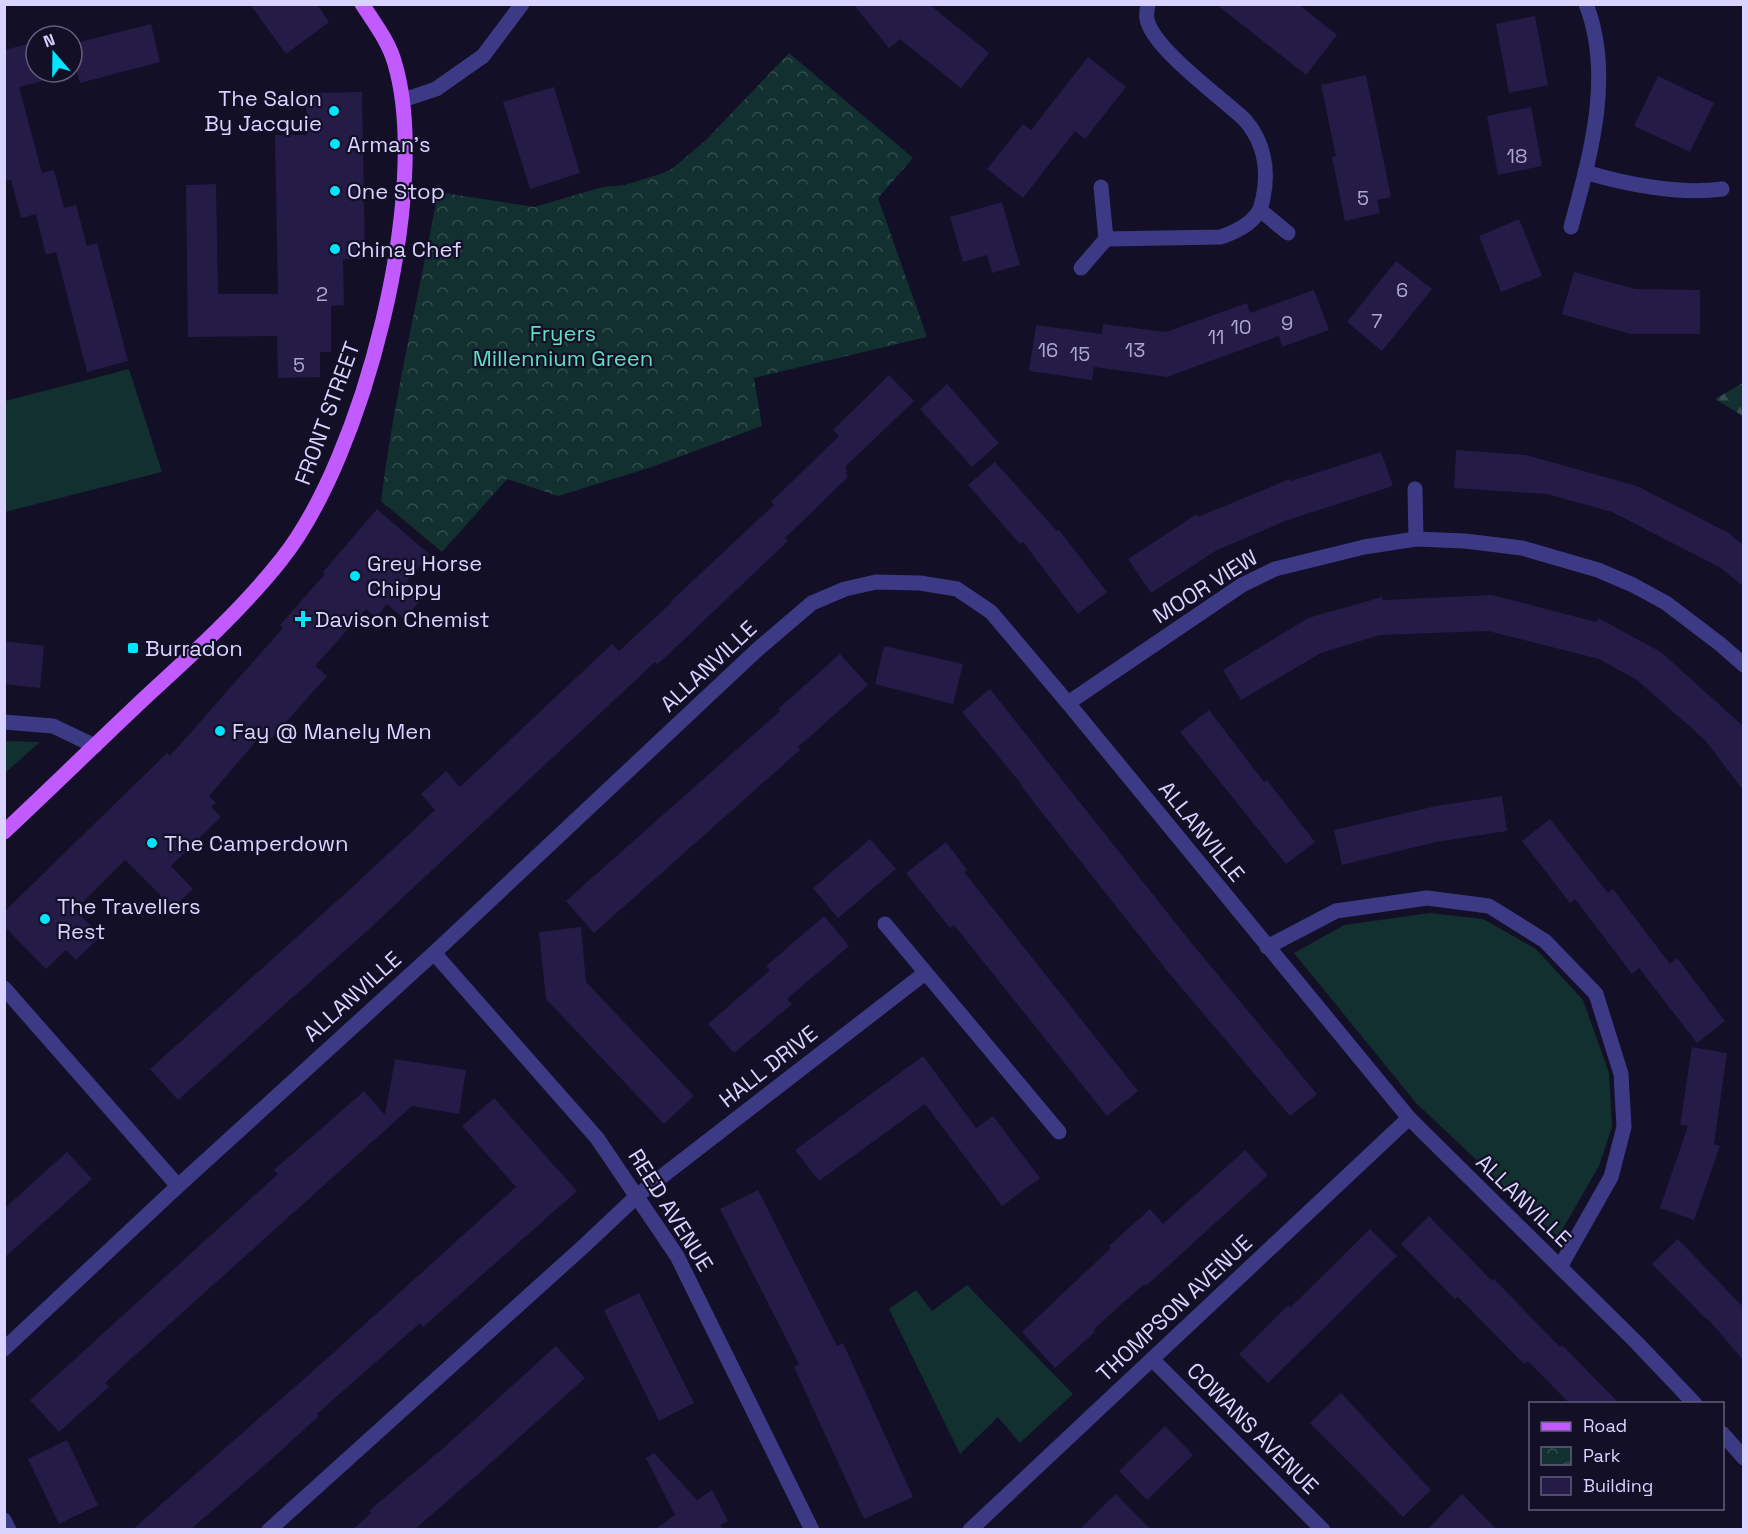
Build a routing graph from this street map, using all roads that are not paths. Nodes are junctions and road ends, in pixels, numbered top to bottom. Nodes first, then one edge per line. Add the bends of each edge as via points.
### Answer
1 (362, 4) edge
2 (522, 4) edge
3 (1586, 4) edge
4 (1144, 5) edge
5 (403, 100) junction
6 (1585, 172) junction
7 (1101, 187) dead end
8 (1722, 189) dead end
9 (1260, 210) junction
10 (1571, 227) dead end
11 (1288, 233) dead end
12 (1106, 239) junction
13 (1082, 268) dead end
14 (1415, 489) dead end
15 (1416, 539) junction
16 (1743, 665) edge
17 (1068, 703) junction
18 (4, 722) edge
19 (95, 746) junction
20 (4, 832) edge
21 (885, 924) dead end
22 (1267, 947) junction
23 (434, 952) junction
24 (925, 973) junction
25 (4, 988) edge
26 (1408, 1119) junction
27 (1059, 1132) dead end
28 (178, 1186) junction
29 (638, 1195) junction
30 (1560, 1267) junction
31 (4, 1348) edge
32 (1152, 1359) junction
33 (1693, 1402) edge
34 (1724, 1435) edge
35 (1743, 1458) edge
36 (4, 1520) edge
37 (9, 1530) edge
38 (269, 1530) edge
39 (812, 1530) edge
40 (970, 1530) edge
41 (1323, 1530) edge

1 - 5 main road, FRONT STREET via 390,49
2 - 5 street via 483,56 436,89
3 - 6 street via 1598,45 1599,72 1597,109
4 - 9 street via 1147,19 1173,57 1255,132 1266,169
5 - 19 main road, FRONT STREET via 406,164 387,307 360,398 318,502 282,560 231,618
6 - 8 street via 1676,189
6 - 10 street
7 - 12 street
9 - 11 street
9 - 12 street via 1237,231 1221,237
12 - 13 street
14 - 15 street
15 - 16 street, MOOR VIEW via 1522,548 1598,570 1666,603
15 - 17 street, MOOR VIEW via 1275,569 1242,585
17 - 22 street, ALLANVILLE
17 - 23 street, ALLANVILLE via 991,612 957,589 876,582 845,589 812,603 758,649
18 - 19 street via 54,726
19 - 20 main road, FRONT STREET
21 - 24 street
22 - 26 street, ALLANVILLE
22 - 30 street, ALLANVILLE via 1336,911 1427,898 1488,906 1545,941 1596,994 1622,1074 1624,1127 1611,1177
23 - 28 street, ALLANVILLE
23 - 29 street, REED AVENUE via 597,1138
24 - 27 street
24 - 29 street, HALL DRIVE
25 - 28 street
26 - 30 street, ALLANVILLE
26 - 32 street, THOMPSON AVENUE
28 - 31 street, ALLANVILLE
29 - 38 street
29 - 39 street, REED AVENUE via 677,1256
30 - 33 street, ALLANVILLE
32 - 40 street, THOMPSON AVENUE
32 - 41 street, COWANS AVENUE
34 - 35 street
36 - 37 street

